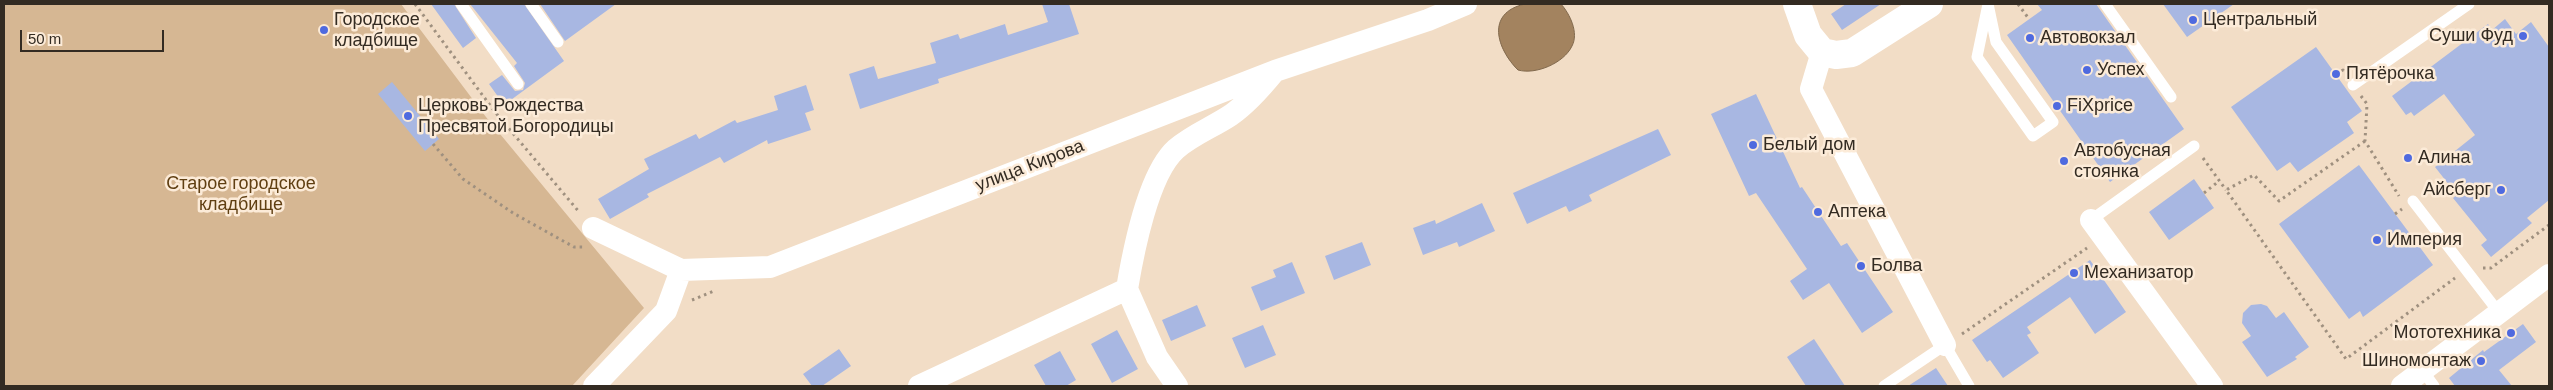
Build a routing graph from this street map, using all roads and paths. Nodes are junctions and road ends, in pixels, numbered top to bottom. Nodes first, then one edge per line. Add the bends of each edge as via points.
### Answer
1 (416, 4) edge
2 (461, 4) edge
3 (531, 4) edge
4 (1466, 4) edge
5 (1797, 4) edge
6 (1929, 4) edge
7 (1988, 4) edge
8 (2018, 4) edge
9 (2105, 4) edge
10 (2469, 4) edge
11 (2029, 19) dead end
12 (558, 42) dead end
13 (1822, 52) junction
14 (1275, 71) junction
15 (2336, 74) dead end
16 (518, 84) dead end
17 (2353, 85) junction
18 (2171, 97) dead end
19 (2365, 141) junction
20 (433, 144) dead end
21 (2194, 146) joint
22 (2220, 181) junction
23 (2226, 190) junction
24 (2204, 193) dead end
25 (2400, 199) dead end
26 (2413, 201) dead end
27 (2549, 225) edge
28 (2097, 228) junction
29 (592, 237) junction
30 (681, 270) junction
31 (2466, 270) junction
32 (2549, 275) edge
33 (1127, 289) junction
34 (2500, 314) junction
35 (1945, 345) junction
36 (2428, 379) edge
37 (594, 386) edge
38 (919, 386) edge
39 (1177, 386) edge
40 (1884, 386) edge
41 (1969, 386) edge
42 (2212, 386) edge
43 (2402, 386) edge

1 - 29 path
2 - 16 lane
3 - 12 lane
4 - 14 street, улица Кирова via 1428,20
5 - 13 street via 1808,35
6 - 13 street via 1852,53 1836,55
7 - 7 lane via 1977,57 2033,136 2053,122 1996,42
8 - 11 path
9 - 18 lane
10 - 17 lane
13 - 35 street via 1811,89
14 - 30 street, улица Кирова via 770,267
14 - 33 street via 1255,95 1231,115 1190,138 1162,167 1137,235
15 - 17 path via 2343,70
17 - 19 path via 2367,104
19 - 23 path via 2279,201 2254,175
19 - 25 path
20 - 29 path via 463,179 513,213 574,247
21 - 22 path
21 - 28 lane
22 - 23 path
22 - 24 path
23 - 31 path via 2346,359
26 - 31 lane
27 - 31 path via 2491,268
28 - 35 path
28 - 42 street
29 - 30 street, улица Кирова
30 - 37 street via 666,310
31 - 34 lane
32 - 34 street
33 - 38 street
33 - 39 street via 1157,357
34 - 36 street
35 - 40 lane
35 - 41 lane
36 - 43 street

